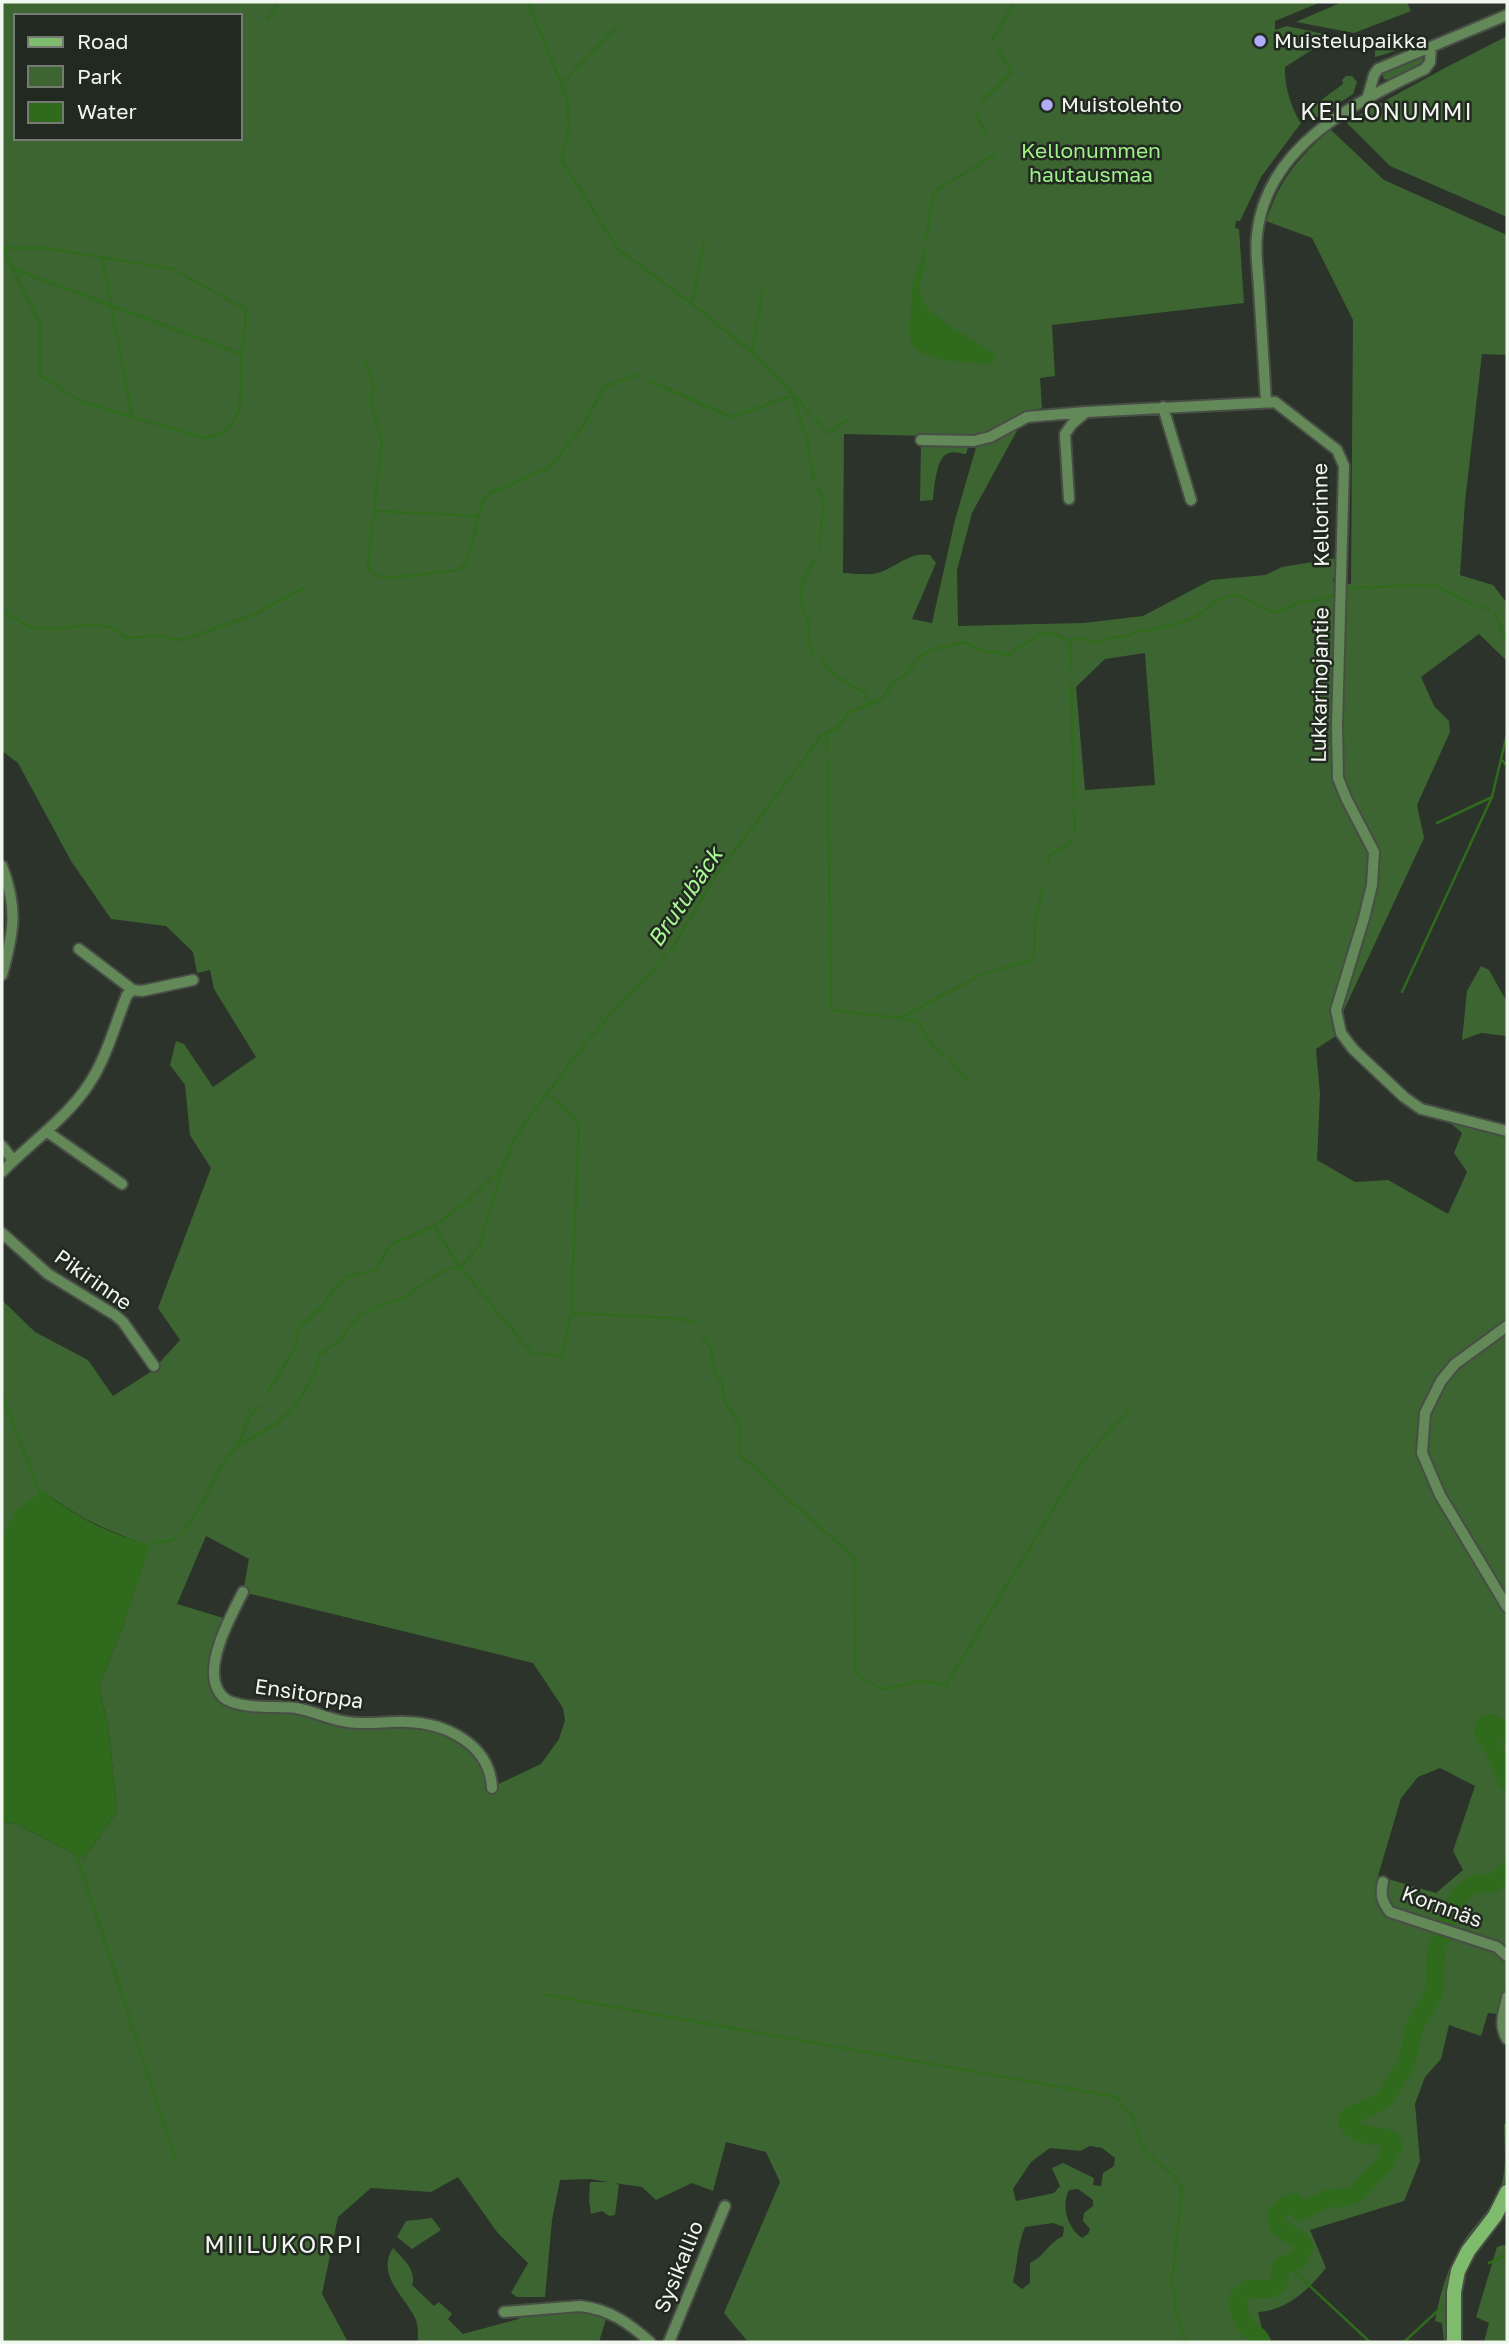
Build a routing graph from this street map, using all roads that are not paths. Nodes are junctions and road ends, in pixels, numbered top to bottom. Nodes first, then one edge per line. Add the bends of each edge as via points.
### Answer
1 (1507, 15) edge
2 (1430, 48) junction
3 (1368, 96) junction
4 (1266, 401) junction
5 (1163, 407) junction
6 (1086, 412) junction
7 (921, 440) dead end
8 (1069, 499) dead end
9 (1191, 500) dead end
10 (1341, 585) joint
11 (2, 866) edge
12 (79, 950) dead end
13 (2, 975) edge
14 (193, 980) dead end
15 (133, 989) junction
16 (46, 1131) junction
17 (1507, 1131) edge
18 (2, 1146) edge
19 (13, 1160) junction
20 (2, 1172) edge
21 (122, 1184) dead end
22 (2, 1233) edge
23 (1507, 1326) edge
24 (154, 1366) dead end
25 (243, 1592) dead end
26 (1507, 1607) edge
27 (492, 1788) dead end
28 (1383, 1882) dead end
29 (1507, 1956) edge
30 (1507, 1997) edge
31 (1507, 2039) edge
32 (1507, 2192) edge
33 (725, 2206) dead end
34 (504, 2312) dead end
35 (650, 2342) edge
36 (669, 2342) edge
37 (1454, 2342) edge

1 - 2 street
2 - 3 street via 1378,69
2 - 3 street via 1425,69
3 - 4 street via 1314,133 1287,162 1263,206 1257,234
4 - 5 street
4 - 10 street, Kellorinne via 1282,407 1342,458
5 - 6 street
5 - 9 street
6 - 7 street via 1027,417 974,441
6 - 8 street via 1065,434
10 - 17 street, Lukkarinojantie via 1338,778 1374,852 1364,918 1336,1010 1341,1033 1421,1109
11 - 13 street via 14,920
12 - 15 street
14 - 15 street
15 - 16 street via 92,1080
16 - 19 street
16 - 21 street
18 - 19 street
19 - 20 street
22 - 24 street, Pikirinne via 48,1274 116,1315
23 - 26 street via 1455,1364 1441,1381 1425,1413 1422,1453 1440,1495
25 - 27 street, Ensitorppa via 214,1664 218,1691 226,1699 299,1709 349,1722 411,1722 453,1733 480,1755
28 - 29 street, Kornnäs via 1383,1904 1390,1912 1497,1947
30 - 31 street via 1501,2022
32 - 37 main road via 1458,2271
33 - 36 street, Sysikallio
34 - 35 street via 593,2307 608,2312

